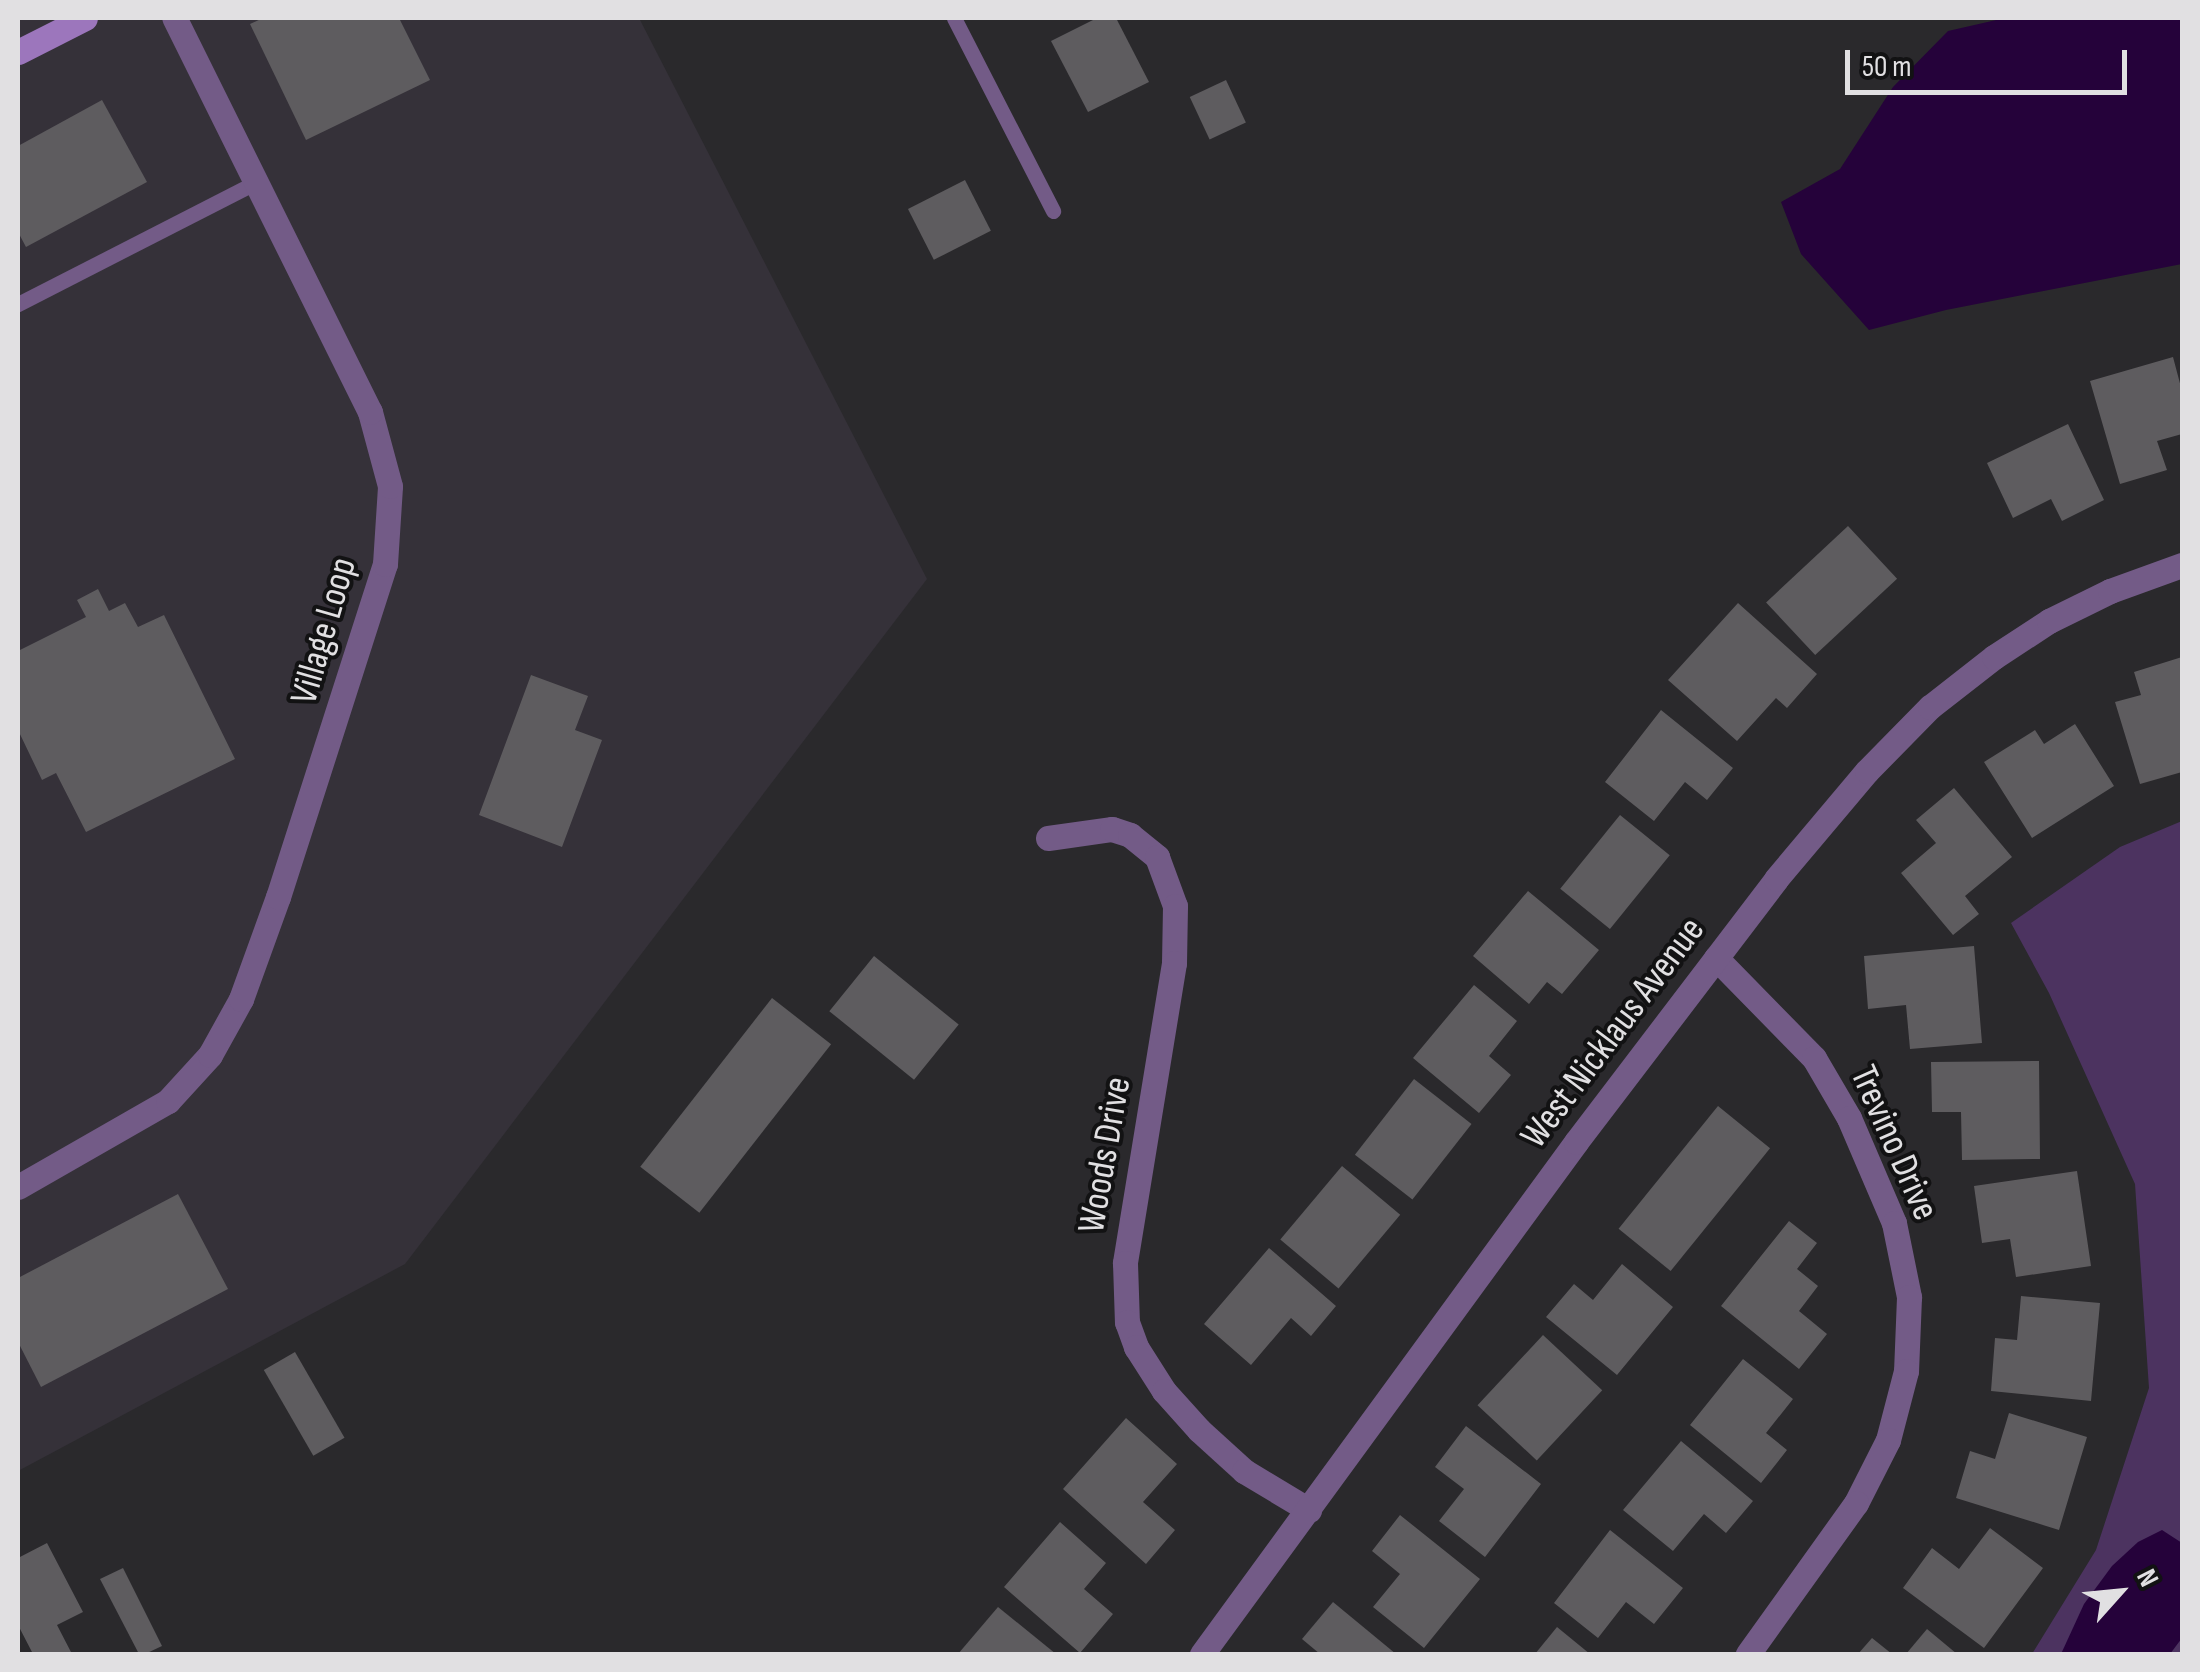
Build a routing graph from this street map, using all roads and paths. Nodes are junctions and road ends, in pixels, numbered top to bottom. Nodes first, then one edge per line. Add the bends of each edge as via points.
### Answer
1 (85, 18) edge
2 (174, 18) edge
3 (954, 18) edge
4 (18, 52) edge
5 (258, 181) junction
6 (1053, 210) dead end
7 (18, 304) edge
8 (2182, 565) edge
9 (1048, 838) dead end
10 (1716, 958) junction
11 (18, 1187) edge
12 (1309, 1510) junction
13 (1202, 1654) edge
14 (1748, 1654) edge

1 - 4 main road
2 - 5 street, Village Loop
3 - 6 lane
5 - 7 lane
5 - 11 street, Village Loop via 370,412 390,486 386,564 272,914 241,999 210,1055 168,1101
8 - 10 street, West Nicklaus Avenue via 2049,621 1930,707 1866,770
9 - 12 street, Woods Drive via 1112,829 1130,835 1157,857 1175,906 1174,964 1125,1263 1127,1322 1136,1347 1199,1430 1244,1471
10 - 12 street, West Nicklaus Avenue
10 - 14 street, Trevino Drive via 1814,1058 1849,1118 1894,1223 1908,1297 1906,1371 1888,1440 1856,1503
12 - 13 street, West Nicklaus Avenue

